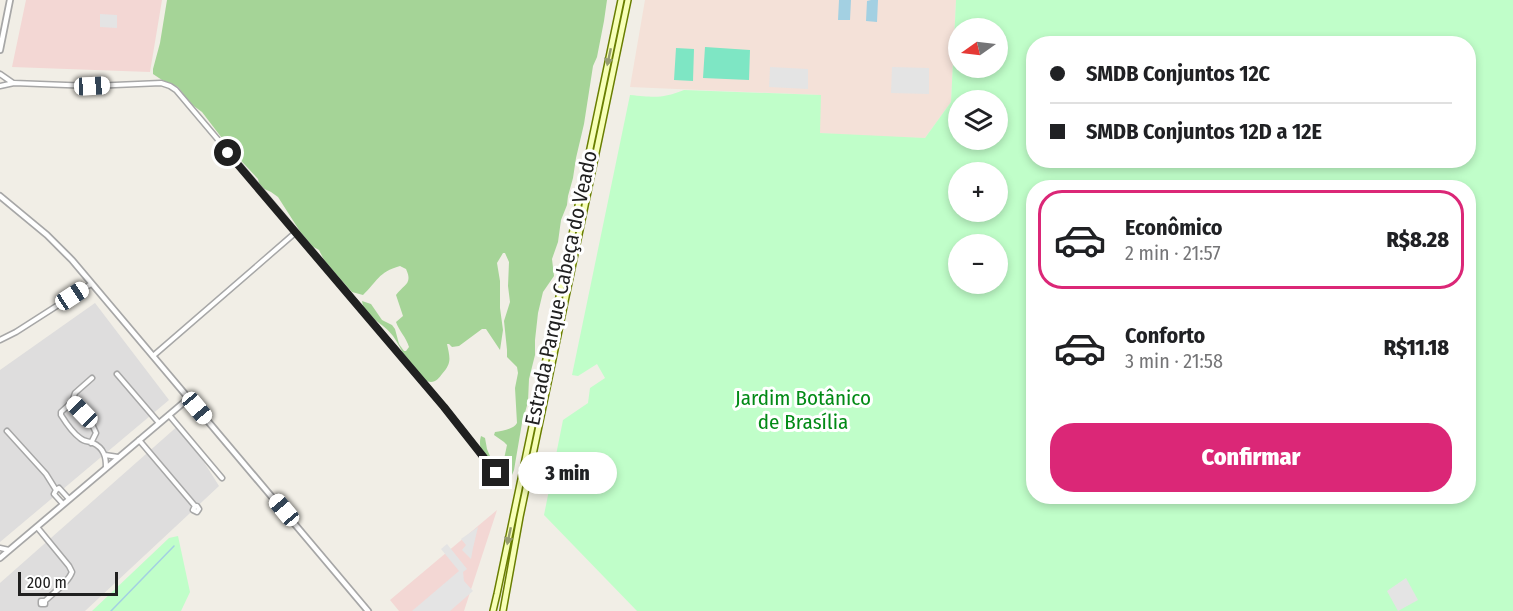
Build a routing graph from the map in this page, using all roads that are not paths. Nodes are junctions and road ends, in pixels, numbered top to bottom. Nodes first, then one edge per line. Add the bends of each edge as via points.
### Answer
1 (10, 0) edge
2 (621, 0) edge
3 (628, 0) edge
4 (0, 50) edge
5 (0, 74) edge
6 (14, 83) junction
7 (0, 86) edge
8 (598, 108) junction
9 (606, 110) junction
10 (597, 116) junction
11 (604, 117) junction
12 (0, 196) edge
13 (296, 233) junction
14 (91, 284) junction
15 (0, 340) edge
16 (153, 356) junction
17 (117, 374) dead end
18 (92, 378) dead end
19 (189, 398) junction
20 (72, 402) junction
21 (169, 415) junction
22 (159, 423) junction
23 (7, 431) dead end
24 (139, 440) junction
25 (91, 443) junction
26 (105, 455) junction
27 (118, 457) junction
28 (106, 467) junction
29 (496, 473) dead end
30 (222, 478) dead end
31 (56, 490) junction
32 (69, 499) junction
33 (63, 504) junction
34 (195, 506) dead end
35 (37, 527) junction
36 (0, 549) edge
37 (9, 550) junction
38 (1, 558) edge
39 (45, 601) dead end
40 (368, 611) edge
41 (493, 611) edge
42 (503, 611) edge

1 - 4 street
2 -> 8 main road, Estrada Parque Cabeça do Veado
3 - 9 main road, Estrada Parque Cabeça do Veado
5 - 6 street
6 - 7 street
6 - 13 street via 170,86
8 - 9 main road
8 - 10 main road, Estrada Parque Cabeça do Veado
9 - 11 main road, Estrada Parque Cabeça do Veado
10 - 11 main road
10 -> 41 main road, Estrada Parque Cabeça do Veado
11 - 42 main road, Estrada Parque Cabeça do Veado
12 - 14 street via 57,243
13 - 16 street
13 - 29 street
14 - 15 street
14 - 16 street
16 - 19 street
17 - 22 street
18 - 20 street via 75,393
19 - 21 street
19 - 40 street
20 - 25 street via 94,426 96,434
20 - 25 street via 61,412 62,417 81,440
21 - 22 street
21 - 30 street
22 - 24 street
23 - 31 street
24 - 27 street
24 - 34 street
25 - 26 street
26 - 27 street
26 - 28 street
27 - 28 street
28 - 32 street
31 - 32 street via 59,488
31 - 33 street via 54,494
32 - 33 street
33 - 35 street
35 - 37 street
35 - 39 street via 72,572
36 - 37 street
36 - 38 street
37 - 38 street

